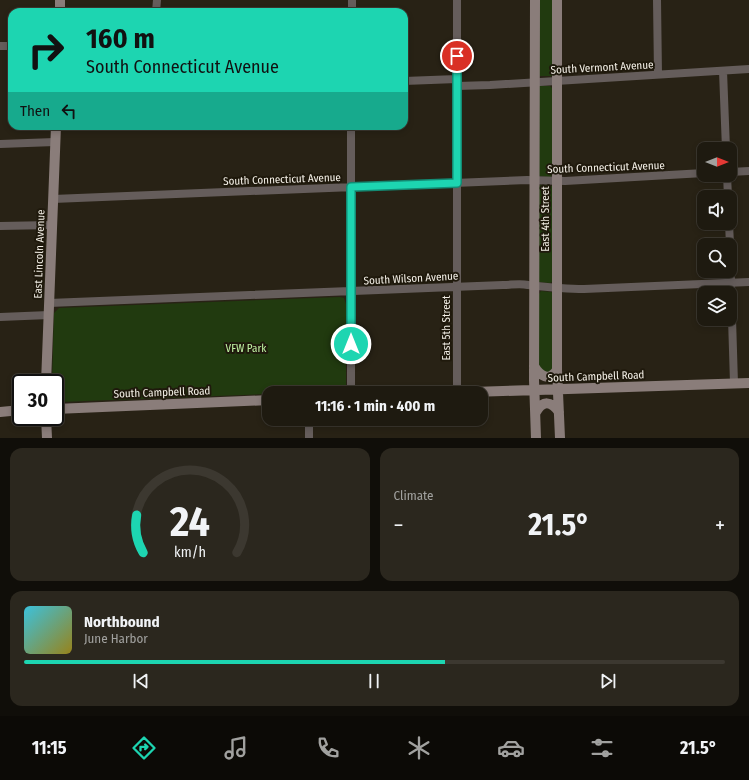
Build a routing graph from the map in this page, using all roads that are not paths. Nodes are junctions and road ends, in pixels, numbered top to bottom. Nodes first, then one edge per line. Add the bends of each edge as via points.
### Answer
1 (457, 0) edge
2 (535, 0) edge
3 (557, 0) edge
4 (657, 0) edge
5 (749, 69) edge
6 (723, 71) junction
7 (658, 74) junction
8 (557, 80) junction
9 (408, 81) edge
10 (457, 82) junction
11 (535, 82) junction
12 (56, 130) edge
13 (352, 130) edge
14 (55, 142) junction
15 (726, 142) edge
16 (0, 144) edge
17 (749, 171) edge
18 (737, 172) edge
19 (697, 173) edge
20 (535, 180) junction
21 (557, 181) junction
22 (457, 183) junction
23 (351, 187) junction
24 (53, 199) junction
25 (52, 224) junction
26 (0, 226) edge
27 (731, 278) edge
28 (749, 282) edge
29 (731, 283) junction
30 (535, 286) junction
31 (458, 287) junction
32 (557, 287) junction
33 (351, 292) junction
34 (49, 303) junction
35 (49, 315) junction
36 (0, 317) edge
37 (534, 366) junction
38 (557, 370) junction
39 (46, 374) edge
40 (734, 383) junction
41 (749, 383) edge
42 (351, 386) edge
43 (457, 386) edge
44 (558, 389) junction
45 (535, 390) junction
46 (488, 391) edge
47 (262, 400) edge
48 (64, 409) edge
49 (12, 411) edge
50 (0, 412) edge
51 (536, 412) junction
52 (559, 412) junction
53 (46, 426) edge
54 (309, 426) edge
55 (47, 438) edge
56 (309, 438) edge
57 (536, 438) edge
58 (560, 438) edge

1 - 10 street, East 5th Street
2 - 11 street, East 4th Street
3 - 8 street, East 4th Street
4 - 7 street
5 - 6 street, South Vermont Avenue
6 - 7 street, South Vermont Avenue
6 - 15 street
7 - 8 street, South Vermont Avenue
8 - 11 street, South Vermont Avenue
8 - 21 street, East 4th Street
9 - 10 street, South Vermont Avenue
10 - 11 street, South Vermont Avenue via 490,85
10 - 22 street, East 5th Street
11 - 20 street, East 4th Street
12 - 14 street, East Lincoln Avenue
13 - 23 street
14 - 16 street
14 - 24 street, East Lincoln Avenue
17 - 18 street
19 - 21 street, South Connecticut Avenue
20 - 21 street, South Connecticut Avenue
20 - 22 street, South Connecticut Avenue
20 - 30 street, East 4th Street
21 - 32 street, East 4th Street
22 - 23 street, South Connecticut Avenue
22 - 31 street, East 5th Street
23 - 24 street, South Connecticut Avenue
23 - 33 street
24 - 25 street, East Lincoln Avenue
25 - 26 street
25 - 34 street, East Lincoln Avenue
27 - 29 street
28 - 29 street, South Wilson Avenue
29 - 32 street, South Wilson Avenue via 584,289
29 - 40 street
30 - 31 street, South Wilson Avenue via 527,284
30 - 32 street, South Wilson Avenue
30 - 37 street, East 4th Street
31 - 33 street, South Wilson Avenue
31 - 43 street, East 5th Street
32 - 38 street, East 4th Street
33 - 34 street, South Wilson Avenue
33 - 42 street
34 - 35 street, East Lincoln Avenue
35 - 36 street
35 - 39 street, East Lincoln Avenue
37 - 38 street via 543,376 552,376
37 - 45 street, East 4th Street
38 - 44 street, East 4th Street
40 - 41 street, South Campbell Road
40 - 44 street, South Campbell Road
44 - 45 street, South Campbell Road
44 - 52 street, East 4th Street
45 - 46 street, South Campbell Road
45 - 51 street, East 4th Street
47 - 48 street, South Campbell Road
49 - 50 street
51 - 52 street via 541,405 548,403 555,406
51 - 57 street, East 4th Street
52 - 58 street, East 4th Street
53 - 55 street
54 - 56 street

